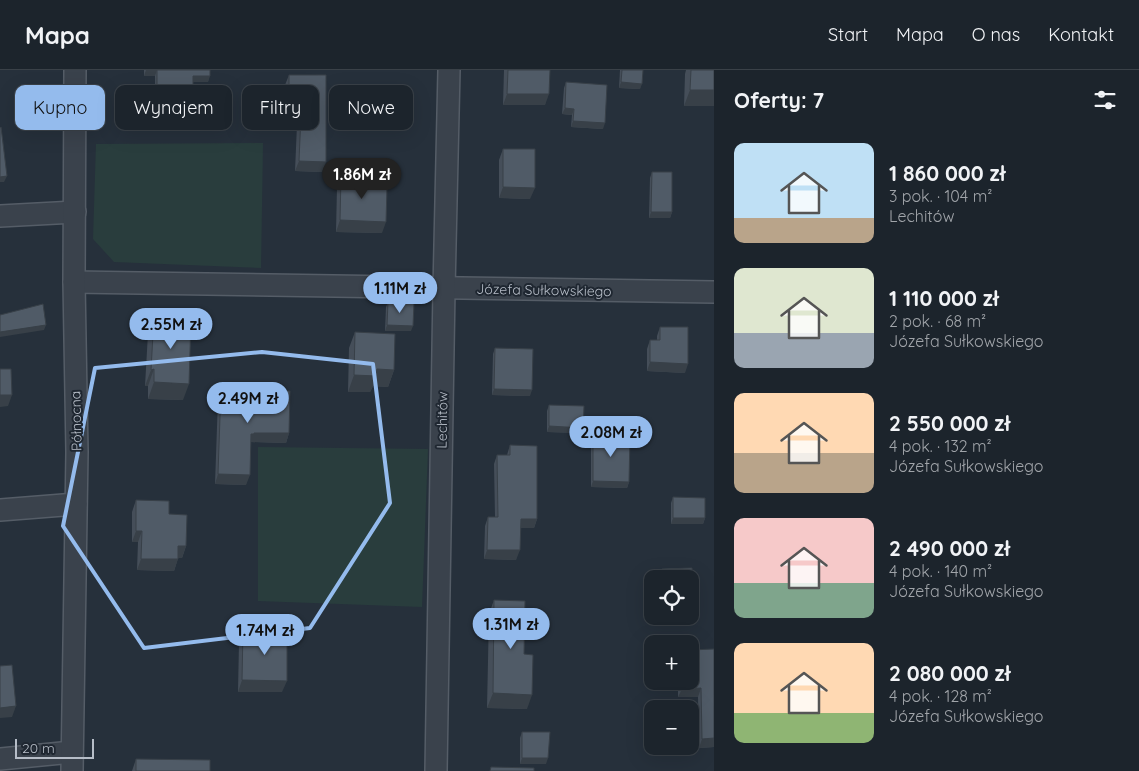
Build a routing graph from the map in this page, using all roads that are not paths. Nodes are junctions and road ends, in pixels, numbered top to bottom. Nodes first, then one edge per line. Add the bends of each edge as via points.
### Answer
1 (75, 70) edge
2 (449, 70) edge
3 (76, 212) junction
4 (0, 216) edge
5 (74, 282) junction
6 (444, 289) junction
7 (714, 292) edge
8 (76, 504) junction
9 (0, 510) edge
10 (0, 760) edge
11 (72, 762) edge
12 (436, 771) edge

1 - 3 street, Północna
2 - 6 street, Lechitów
3 - 4 street
3 - 5 street, Północna
5 - 6 street, Józefa Sułkowskiego
5 - 8 street, Północna
6 - 7 street, Józefa Sułkowskiego
6 - 12 street, Lechitów
8 - 9 street
8 - 11 street, Północna
10 - 11 street

